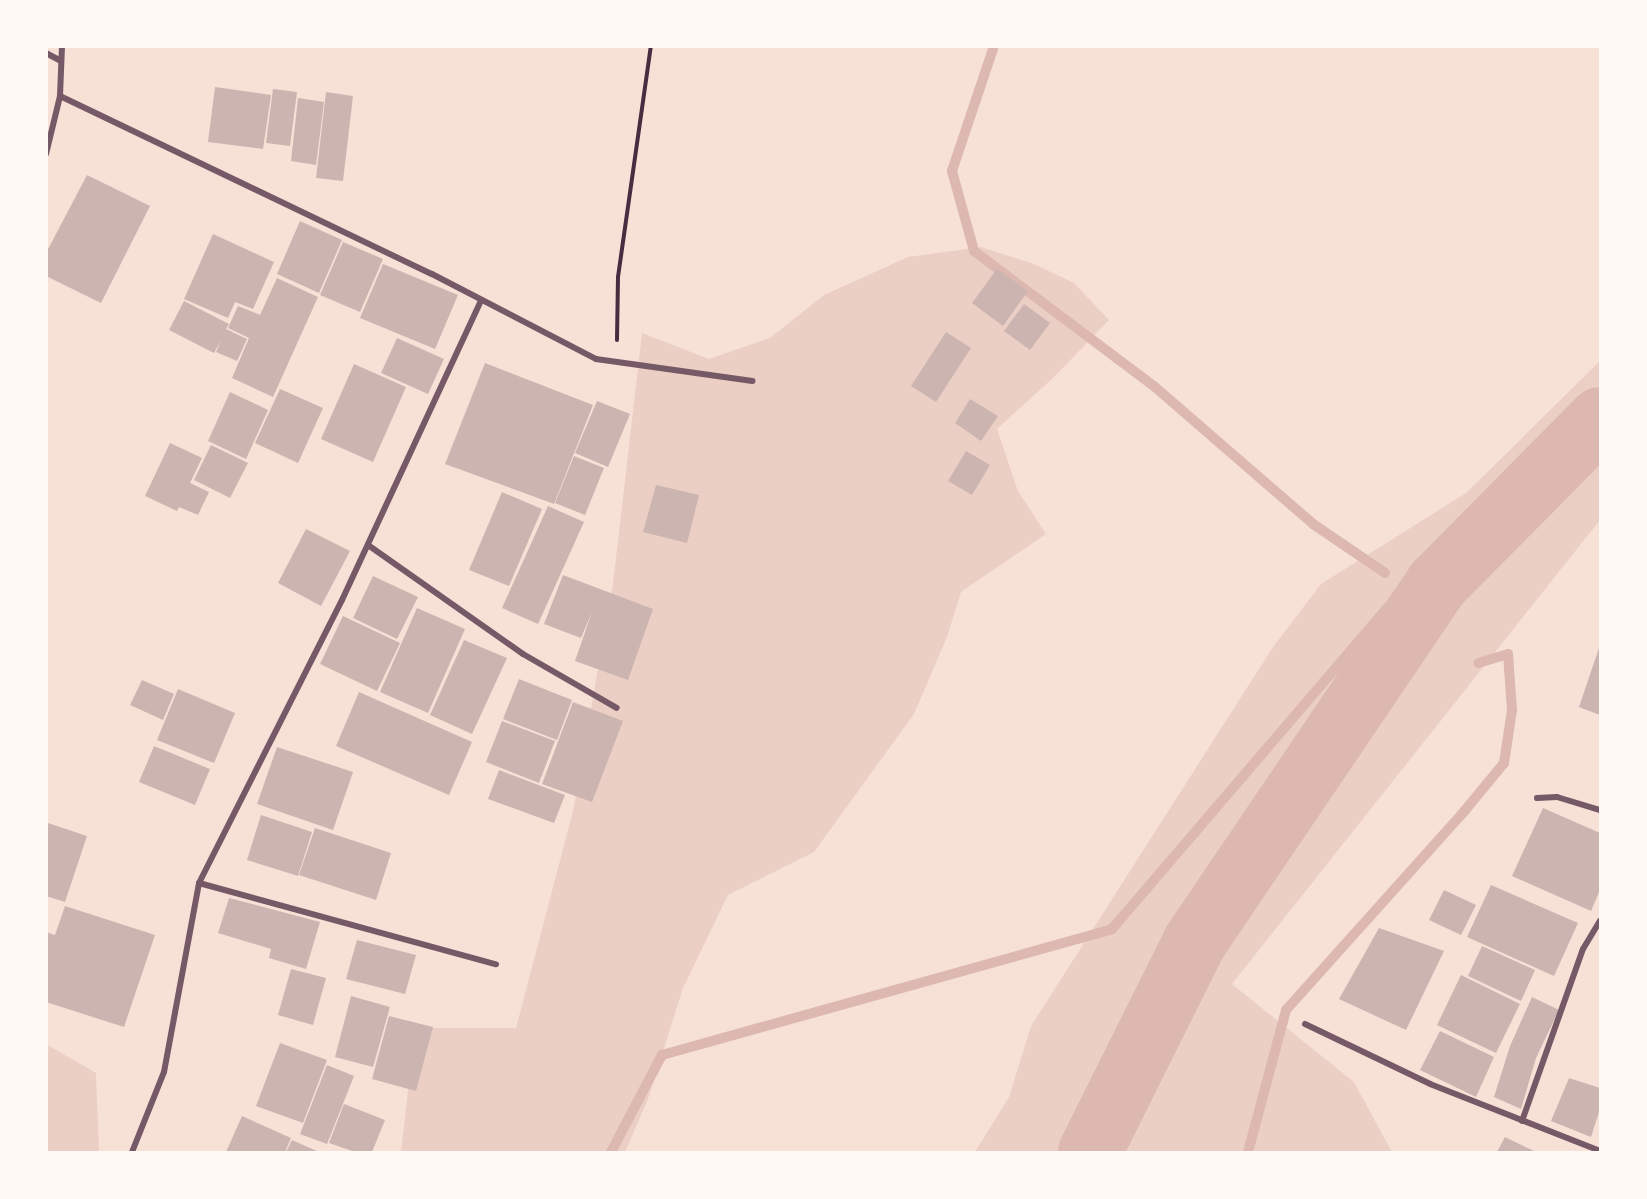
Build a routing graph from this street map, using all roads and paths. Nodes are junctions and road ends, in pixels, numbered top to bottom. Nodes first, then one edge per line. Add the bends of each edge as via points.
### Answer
1 (62, 46) edge
2 (651, 46) edge
3 (46, 53) edge
4 (61, 61) junction
5 (60, 96) junction
6 (46, 154) edge
7 (481, 301) junction
8 (617, 363) junction
9 (752, 381) dead end
10 (368, 545) junction
11 (617, 708) dead end
12 (1537, 798) dead end
13 (1600, 810) edge
14 (199, 883) junction
15 (1600, 921) edge
16 (496, 964) dead end
17 (1305, 1024) dead end
18 (1522, 1121) junction
19 (132, 1152) edge
20 (1600, 1152) edge

1 - 4 street
2 - 8 path via 618,277
3 - 4 street
4 - 5 street
5 - 6 street
5 - 7 street
7 - 8 street via 596,359
7 - 10 street
8 - 9 street
10 - 11 street via 524,654
10 - 14 street
12 - 13 street via 1557,797
14 - 16 street
14 - 19 street via 164,1072
15 - 18 street via 1583,949
17 - 18 street via 1430,1084
18 - 20 street

